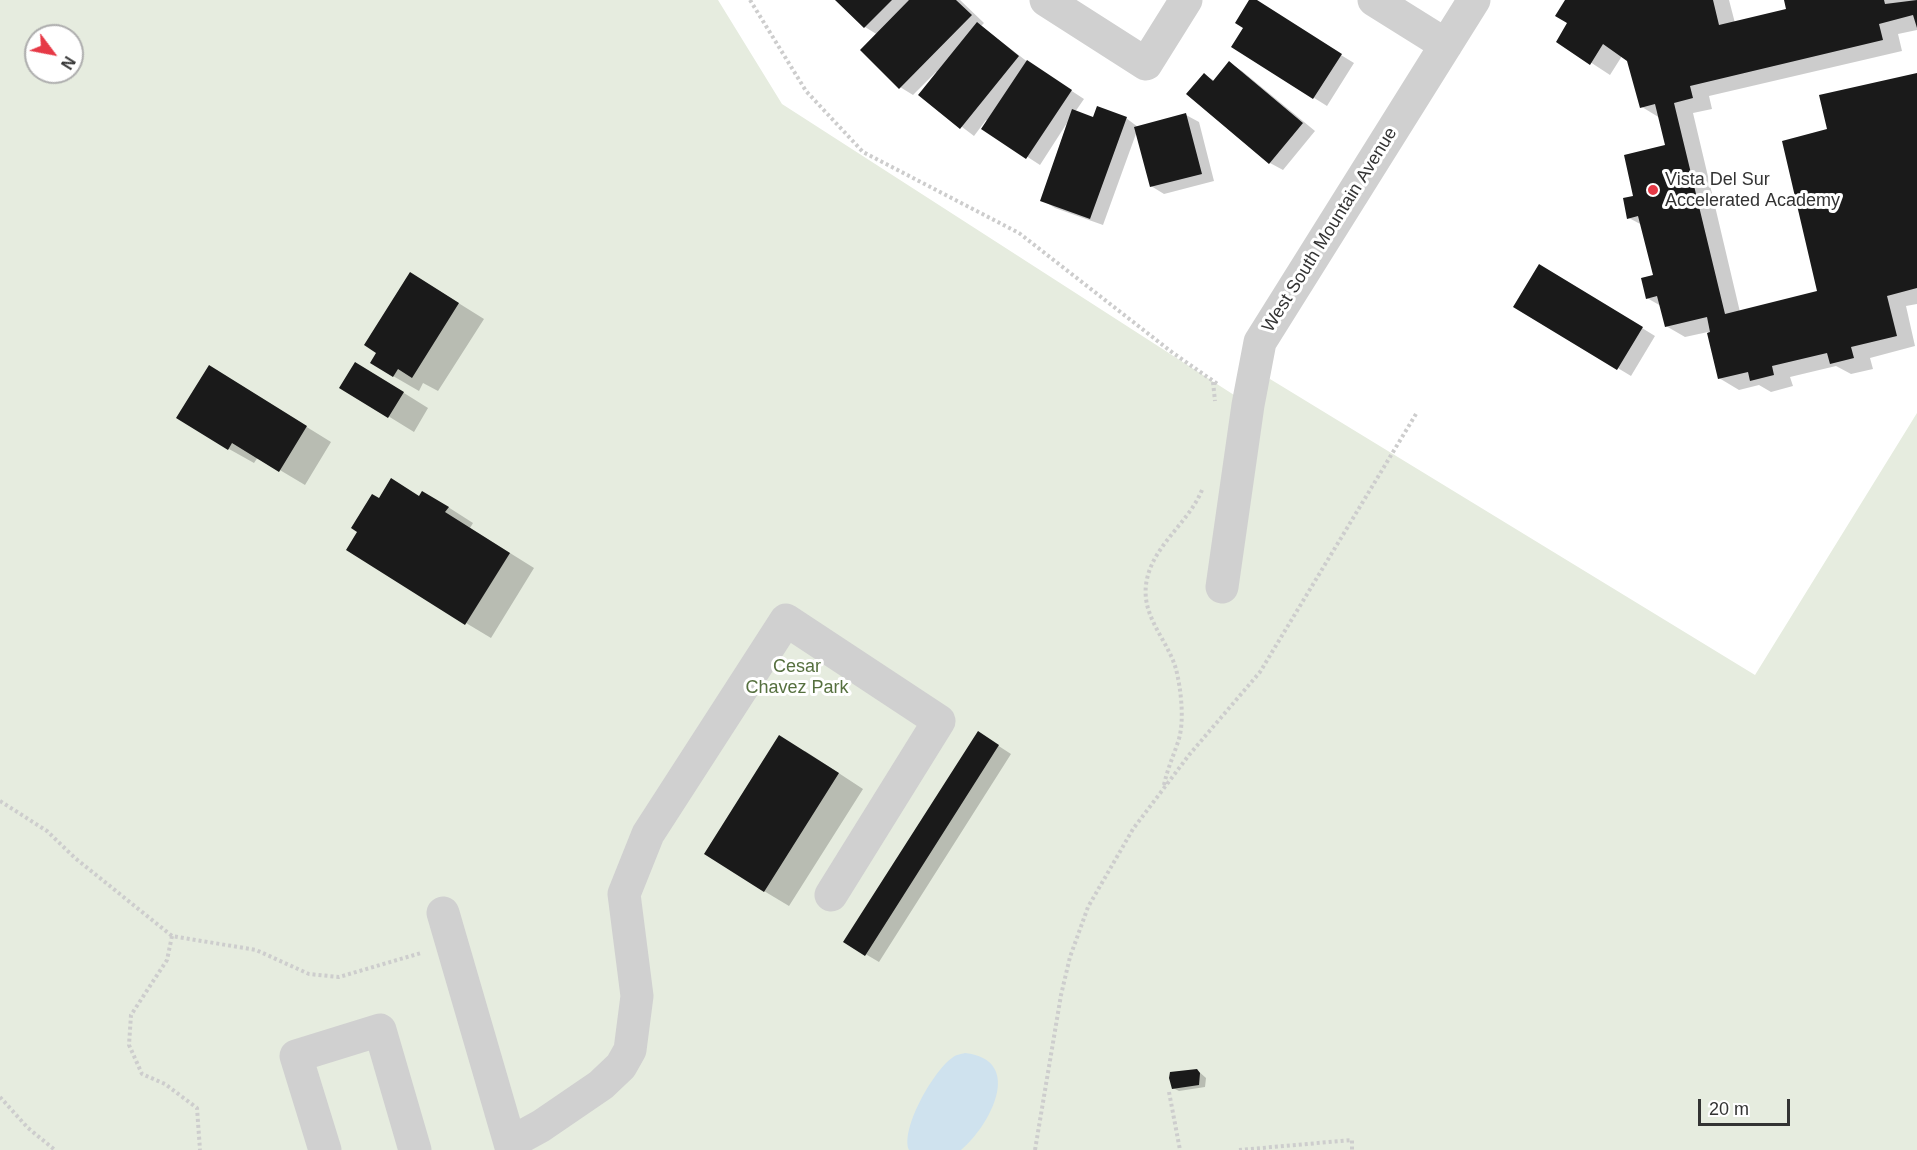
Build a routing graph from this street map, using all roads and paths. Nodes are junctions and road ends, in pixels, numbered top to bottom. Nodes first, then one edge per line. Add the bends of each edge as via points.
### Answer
1 (750, 0) edge
2 (1046, 0) edge
3 (1186, 0) edge
4 (1374, 0) edge
5 (1474, 0) edge
6 (1446, 45) junction
7 (1213, 381) junction
8 (1215, 404) dead end
9 (1248, 405) junction
10 (1416, 414) dead end
11 (1204, 483) dead end
12 (1222, 587) dead end
13 (1163, 789) junction
14 (0, 801) edge
15 (831, 895) dead end
16 (443, 913) dead end
17 (172, 936) junction
18 (453, 948) junction
19 (1169, 1092) dead end
20 (0, 1097) edge
21 (511, 1146) edge
22 (55, 1150) edge
23 (200, 1150) edge
24 (325, 1150) edge
25 (416, 1150) edge
26 (1035, 1150) edge
27 (1180, 1150) edge
28 (1239, 1150) edge
29 (1352, 1150) edge

1 - 7 path via 806,91 863,152 1018,233
2 - 3 street via 1146,64
4 - 6 street
5 - 6 street, West South Mountain Avenue
6 - 9 street, West South Mountain Avenue via 1260,342
7 - 8 path
7 - 9 path
9 - 12 street, West South Mountain Avenue
10 - 13 path via 1260,672
11 - 13 path via 1179,529 1151,563 1146,582 1147,609 1175,668 1181,703 1179,740
13 - 26 path via 1133,829 1088,907 1070,957 1050,1048
14 - 17 path via 47,831
15 - 21 street via 939,721 786,620 648,834 624,894 637,996 630,1050 621,1066 601,1085
16 - 18 street
17 - 18 path via 256,950 309,974 339,977 415,954
17 - 23 path via 167,960 130,1014 129,1045 142,1074 165,1084 198,1108
18 - 21 street
19 - 27 path
20 - 22 path
24 - 25 street via 296,1056 380,1030
28 - 29 path via 1352,1140

